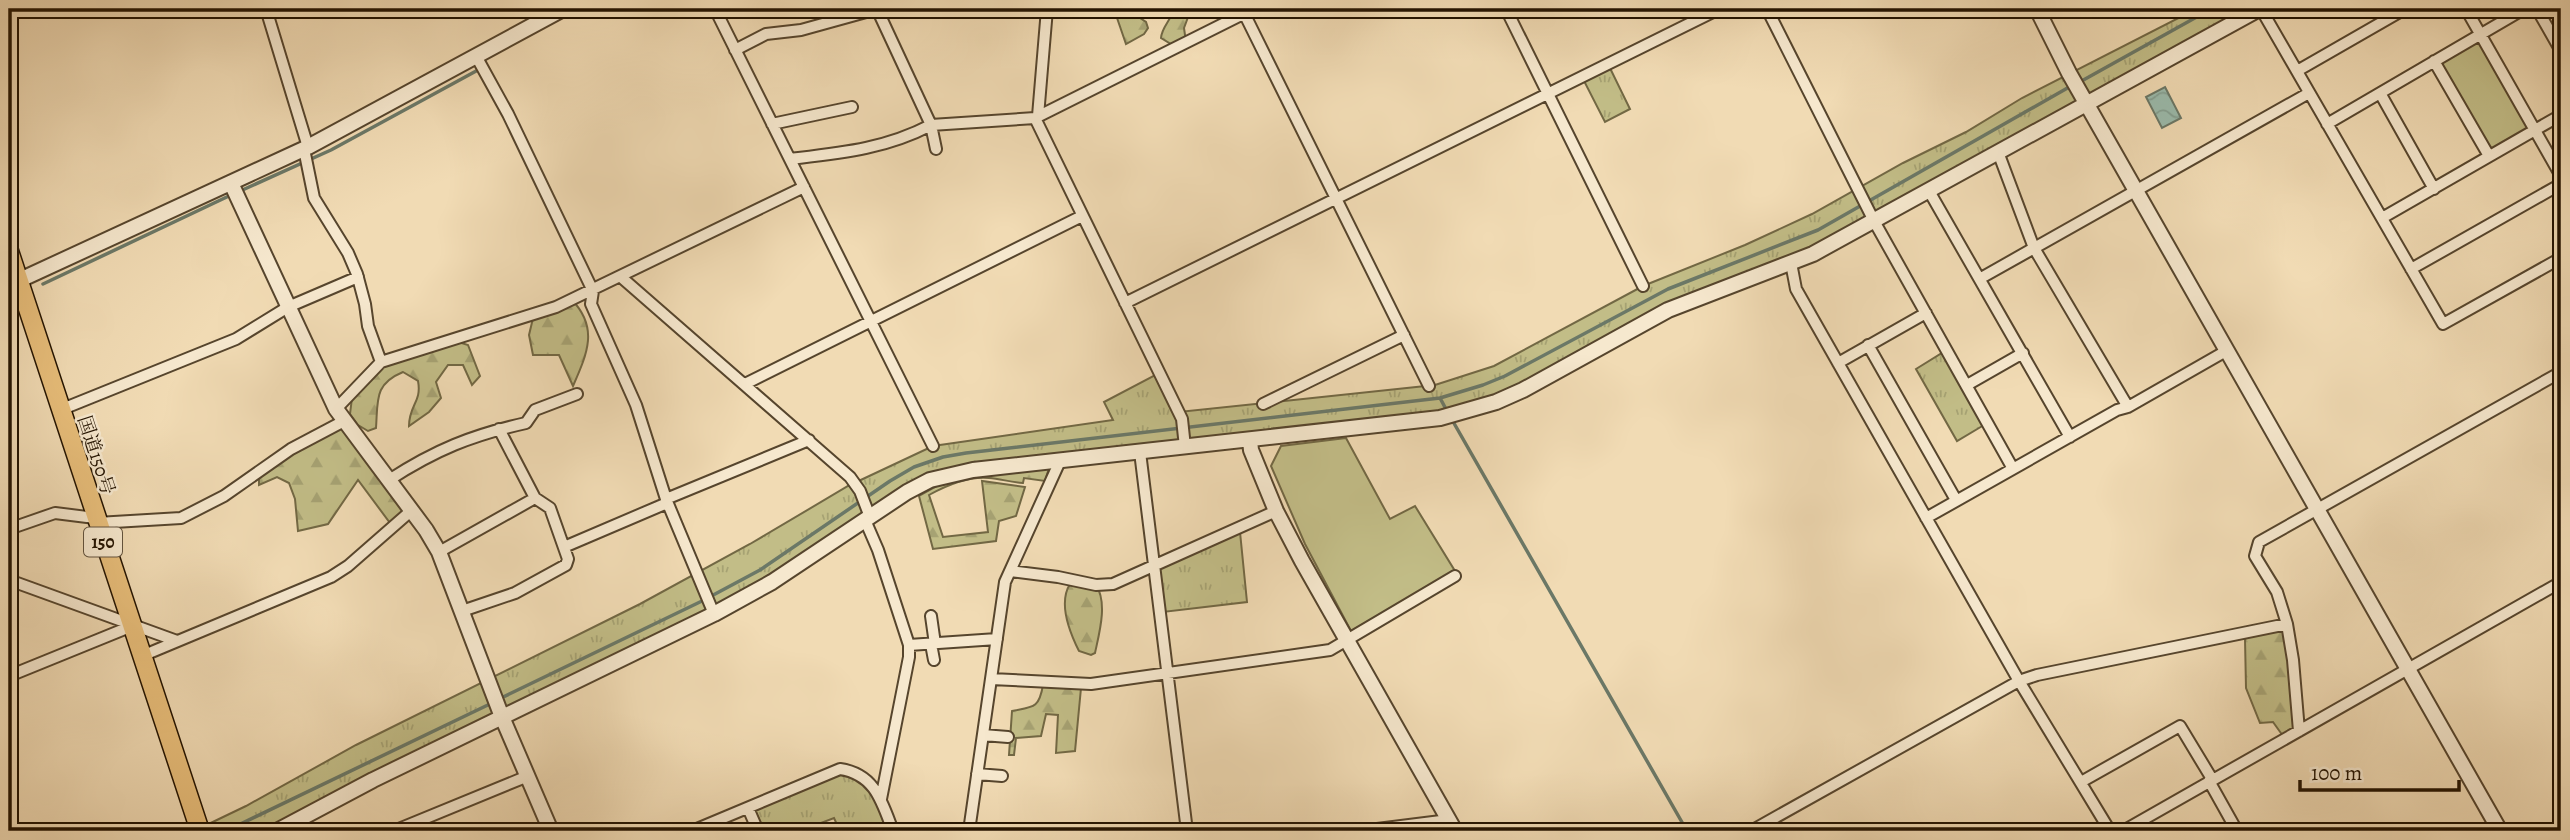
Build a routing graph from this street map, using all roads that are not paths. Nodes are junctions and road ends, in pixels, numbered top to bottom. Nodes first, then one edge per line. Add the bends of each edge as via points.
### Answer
1 (266, 9) edge
2 (563, 9) edge
3 (715, 9) edge
4 (877, 9) edge
5 (1047, 9) edge
6 (1506, 9) edge
7 (1719, 9) edge
8 (1767, 9) edge
9 (2037, 9) edge
10 (2260, 9) edge
11 (2405, 9) edge
12 (2466, 9) edge
13 (2524, 9) edge
14 (2537, 9) edge
15 (1249, 11) edge
16 (2480, 33) junction
17 (735, 50) junction
18 (2561, 51) edge
19 (476, 56) junction
20 (2434, 61) junction
21 (2297, 71) junction
22 (2309, 93) junction
23 (2380, 93) junction
24 (1548, 94) junction
25 (2086, 102) junction
26 (852, 107) dead end
27 (2561, 115) edge
28 (1036, 117) junction
29 (772, 124) junction
30 (2328, 124) junction
31 (931, 125) junction
32 (2536, 130) junction
33 (306, 148) junction
34 (936, 149) dead end
35 (1997, 152) junction
36 (2489, 156) junction
37 (790, 159) junction
38 (2561, 176) edge
39 (231, 183) junction
40 (2561, 184) edge
41 (804, 187) junction
42 (2434, 188) junction
43 (1928, 191) junction
44 (2137, 191) junction
45 (1335, 199) junction
46 (1082, 216) junction
47 (1873, 218) junction
48 (2382, 218) junction
49 (2034, 248) junction
50 (9, 251) edge
51 (2561, 258) edge
52 (1791, 263) junction
53 (2411, 269) junction
54 (358, 277) junction
55 (621, 277) junction
56 (1981, 278) junction
57 (14, 283) edge
58 (1643, 286) dead end
59 (593, 291) junction
60 (1125, 303) junction
61 (288, 307) junction
62 (1926, 313) junction
63 (870, 321) junction
64 (1404, 335) junction
65 (1868, 345) junction
66 (2226, 351) junction
67 (2023, 353) junction
68 (381, 362) junction
69 (1838, 363) junction
70 (2561, 372) edge
71 (745, 384) junction
72 (1429, 386) dead end
73 (1967, 386) junction
74 (577, 394) dead end
75 (1263, 404) dead end
76 (2128, 407) junction
77 (60, 410) junction
78 (340, 415) junction
79 (499, 429) junction
80 (2070, 437) junction
81 (809, 440) junction
82 (1250, 440) junction
83 (1185, 444) junction
84 (933, 446) dead end
85 (1140, 452) junction
86 (1060, 461) junction
87 (2012, 467) junction
88 (389, 480) junction
89 (535, 498) junction
90 (1956, 500) junction
91 (666, 501) junction
92 (412, 510) junction
93 (2317, 510) junction
94 (1276, 511) junction
95 (867, 518) junction
96 (1926, 518) junction
97 (96, 521) junction
98 (9, 529) edge
99 (564, 547) junction
100 (439, 552) junction
101 (1154, 565) junction
102 (1010, 571) junction
103 (1455, 576) dead end
104 (9, 580) edge
105 (2561, 582) edge
106 (462, 611) junction
107 (713, 611) junction
108 (931, 616) dead end
109 (2287, 624) junction
110 (132, 626) junction
111 (996, 639) junction
112 (1346, 640) junction
113 (177, 641) junction
114 (933, 644) junction
115 (909, 645) junction
116 (142, 656) junction
117 (934, 660) dead end
118 (2408, 670) junction
119 (1167, 673) junction
120 (9, 676) edge
121 (991, 679) junction
122 (2019, 681) junction
123 (502, 718) junction
124 (2299, 731) junction
125 (983, 735) junction
126 (1008, 737) dead end
127 (977, 774) junction
128 (528, 776) junction
129 (1002, 776) dead end
130 (2211, 780) junction
131 (2081, 782) junction
132 (881, 799) junction
133 (748, 808) junction
134 (1452, 826) edge
135 (200, 831) edge
136 (277, 831) edge
137 (394, 831) edge
138 (551, 831) edge
139 (692, 831) edge
140 (758, 831) edge
141 (893, 831) edge
142 (969, 831) edge
143 (1187, 831) edge
144 (1362, 831) edge
145 (1751, 831) edge
146 (2110, 831) edge
147 (2123, 831) edge
148 (2237, 831) edge
149 (2500, 831) edge

1 - 33 street
2 - 19 street
3 - 17 street
4 - 17 street via 801,30 766,34
4 - 31 street
5 - 28 street
6 - 24 street
7 - 24 street
8 - 47 street
9 - 25 street
10 - 21 street
10 - 25 street
11 - 21 street
12 - 16 street
13 - 16 street
14 - 18 street
15 - 28 street
15 - 45 street
16 - 20 street
16 - 32 street
17 - 29 street
19 - 33 street
19 - 59 street
20 - 23 street
20 - 36 street
21 - 22 street
22 - 30 street
22 - 44 street
23 - 30 street
23 - 42 street
24 - 45 street
24 - 58 street
25 - 35 street
25 - 44 street
26 - 29 street
27 - 32 street
28 - 31 street
28 - 46 street
29 - 37 street
30 - 48 street
31 - 34 street
31 - 37 street via 870,149
32 - 36 street
32 - 38 street
33 - 39 street
33 - 54 street via 314,198
35 - 43 street
35 - 49 street
36 - 42 street
37 - 41 street
39 - 57 street
39 - 61 street
40 - 53 street
41 - 55 street
41 - 63 street
42 - 48 street
43 - 47 street
43 - 56 street
44 - 49 street
44 - 66 street
45 - 60 street
45 - 64 street
46 - 60 street
46 - 63 street
47 - 52 street
47 - 62 street
48 - 53 street
49 - 56 street
49 - 76 street
50 - 57 highway, 国道150号 / 150
51 - 53 street via 2443,324
52 - 69 street via 1796,289
52 - 82 street via 1668,310 1523,390 1465,412
54 - 61 street
54 - 68 street
55 - 59 street
55 - 71 street
56 - 67 street
57 - 77 highway, 国道150号 / 150
59 - 68 street
59 - 91 street via 591,304 636,405
60 - 83 street via 1182,419
61 - 77 street via 236,339
61 - 78 street
62 - 65 street
62 - 73 street
63 - 71 street
63 - 84 street
64 - 72 street
64 - 75 street
65 - 69 street
65 - 90 street
66 - 76 street
66 - 93 street
67 - 73 street
67 - 80 street
68 - 78 street
69 - 96 street
70 - 93 street
71 - 81 street
73 - 87 street
74 - 79 street via 535,410 526,423
76 - 80 street
77 - 97 highway, 国道150号 / 150
78 - 88 street
78 - 97 street via 225,496 181,518
79 - 88 street via 422,458
79 - 89 street
80 - 87 street
81 - 91 street
81 - 95 street via 850,477 860,491
82 - 83 street
82 - 94 street
83 - 85 street
85 - 86 street
85 - 101 street
86 - 95 street via 939,478
86 - 102 street
87 - 90 street
88 - 92 street
89 - 99 street via 550,508
89 - 100 street
90 - 96 street
91 - 99 street
91 - 107 street
92 - 100 street
92 - 113 street via 331,577
93 - 109 street via 2259,542 2255,556 2277,592
93 - 118 street
94 - 101 street
94 - 112 street
95 - 107 street via 772,582
95 - 115 street
96 - 122 street
97 - 98 street via 55,513
97 - 110 highway, 国道150号 / 150
99 - 106 street via 566,565 515,593
100 - 106 street
101 - 102 street via 1127,579 1096,585
101 - 119 street
102 - 111 street
103 - 112 street
104 - 110 street
105 - 118 street
106 - 123 street
107 - 123 street
108 - 114 street
109 - 122 street
109 - 124 street
110 - 113 street
110 - 116 highway, 国道150号 / 150
110 - 120 street
111 - 114 street
111 - 121 street
112 - 119 street via 1330,650
112 - 134 street
113 - 116 street
114 - 115 street
114 - 117 street
115 - 132 street
116 - 135 highway, 国道150号 / 150
118 - 124 street
118 - 149 street
119 - 121 street via 1091,684
119 - 143 street
121 - 125 street
122 - 131 street
122 - 145 street
123 - 128 street
123 - 136 street
124 - 130 street
125 - 126 street
125 - 127 street
127 - 129 street
127 - 142 street
128 - 137 street
128 - 138 street
130 - 131 street via 2180,726
130 - 147 street
130 - 148 street
131 - 146 street
132 - 133 street via 863,776 840,769
132 - 141 street
133 - 139 street
133 - 140 street
134 - 144 street

